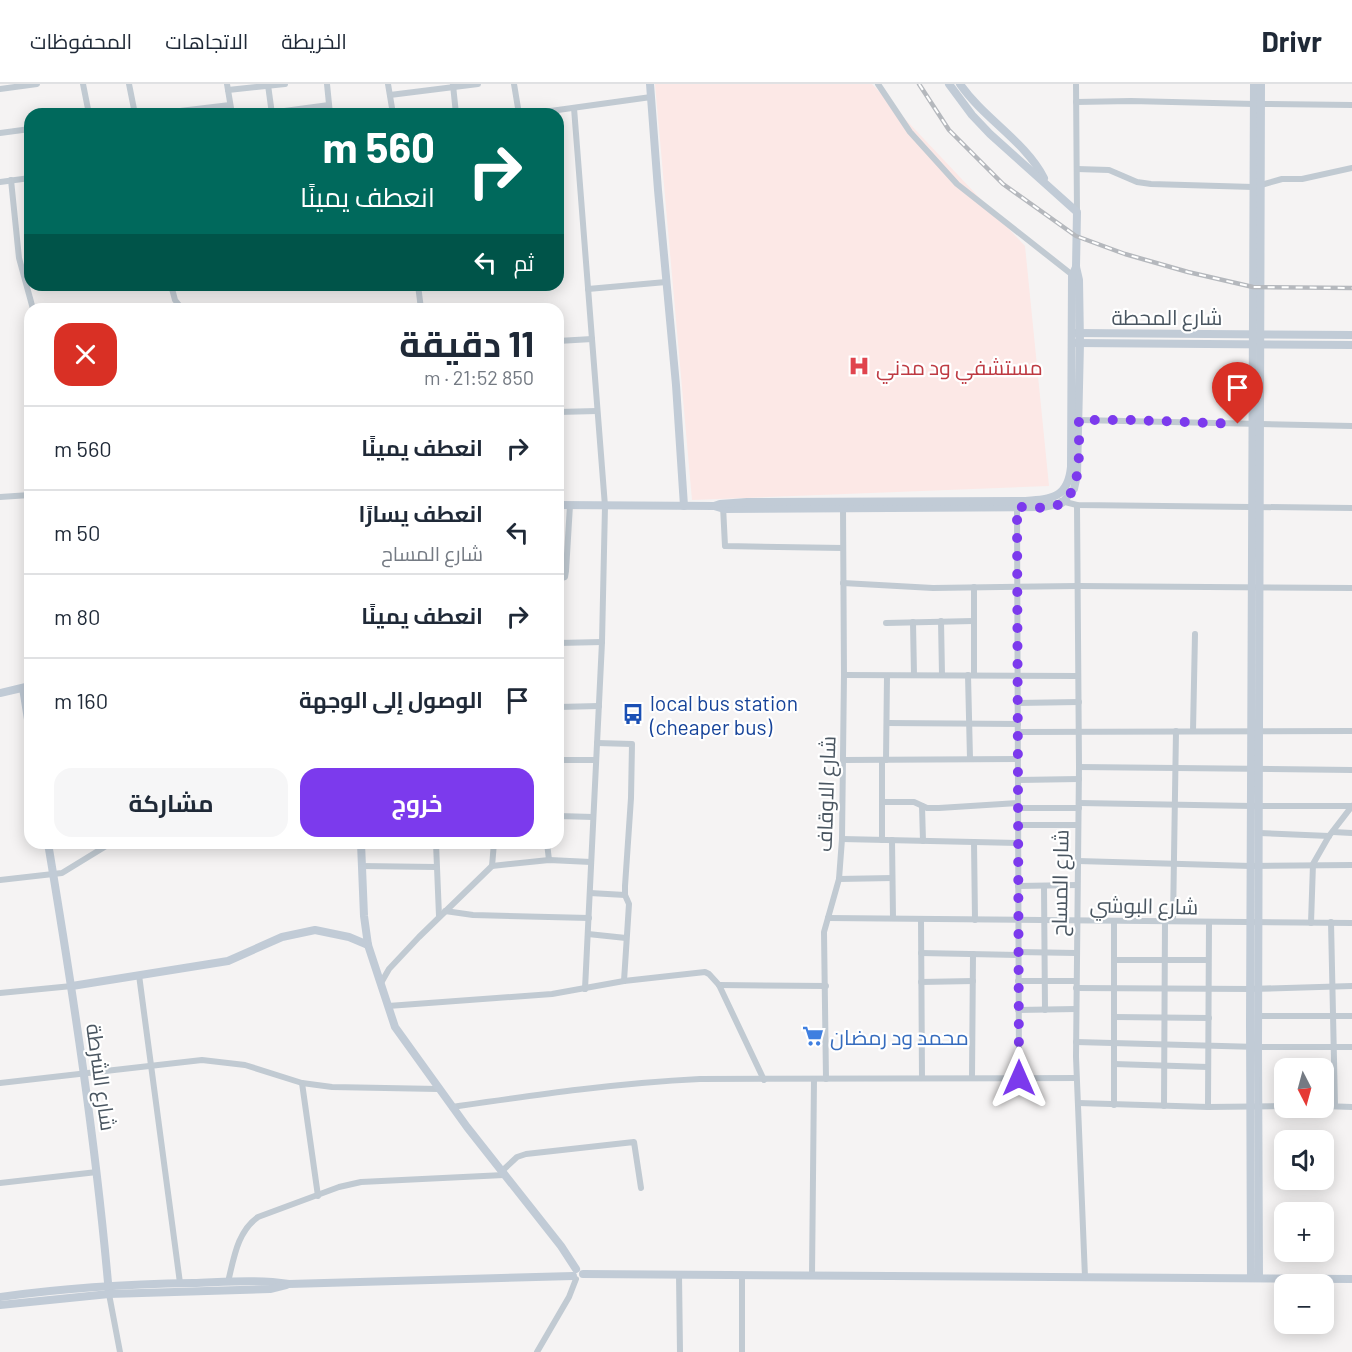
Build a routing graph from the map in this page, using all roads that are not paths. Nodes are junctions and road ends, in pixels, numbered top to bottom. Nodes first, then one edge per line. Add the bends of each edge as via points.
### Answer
1 (37, 84) edge
2 (83, 84) edge
3 (129, 84) edge
4 (285, 84) edge
5 (327, 84) edge
6 (388, 84) edge
7 (478, 84) edge
8 (514, 84) edge
9 (650, 84) edge
10 (878, 84) edge
11 (949, 84) edge
12 (960, 84) edge
13 (1076, 84) edge
14 (1254, 84) edge
15 (1261, 84) edge
16 (268, 85) edge
17 (453, 85) edge
18 (228, 87) edge
19 (0, 89) edge
20 (390, 96) junction
21 (651, 97) junction
22 (1076, 102) junction
23 (1258, 104) junction
24 (230, 105) junction
25 (329, 105) junction
26 (1352, 105) edge
27 (88, 108) edge
28 (134, 108) edge
29 (205, 108) edge
30 (231, 108) edge
31 (271, 108) edge
32 (308, 108) edge
33 (329, 108) edge
34 (392, 108) edge
35 (455, 108) edge
36 (518, 108) edge
37 (574, 108) junction
38 (564, 109) edge
39 (24, 130) edge
40 (0, 133) edge
41 (1077, 168) junction
42 (1352, 168) edge
43 (24, 179) edge
44 (11, 180) junction
45 (0, 182) edge
46 (1047, 183) junction
47 (1257, 186) junction
48 (1077, 212) junction
49 (1076, 274) junction
50 (24, 276) edge
51 (666, 282) junction
52 (588, 289) junction
53 (1076, 333) junction
54 (1352, 335) edge
55 (592, 339) junction
56 (1257, 339) junction
57 (564, 340) edge
58 (1076, 343) junction
59 (1352, 345) edge
60 (597, 411) junction
61 (564, 412) edge
62 (1079, 420) junction
63 (1257, 425) junction
64 (1352, 426) edge
65 (24, 495) edge
66 (0, 496) edge
67 (1059, 499) junction
68 (890, 504) junction
69 (1017, 504) junction
70 (564, 505) edge
71 (570, 505) junction
72 (1077, 505) junction
73 (605, 506) junction
74 (684, 506) junction
75 (723, 506) junction
76 (1256, 506) junction
77 (843, 508) junction
78 (1352, 508) edge
79 (843, 548) junction
80 (564, 577) edge
81 (843, 583) junction
82 (1078, 586) junction
83 (974, 587) junction
84 (1016, 587) junction
85 (1256, 587) junction
86 (1352, 588) edge
87 (941, 621) junction
88 (973, 621) junction
89 (913, 622) junction
90 (886, 623) dead end
91 (1195, 634) dead end
92 (602, 642) junction
93 (564, 643) edge
94 (844, 675) junction
95 (914, 675) junction
96 (942, 675) junction
97 (971, 675) junction
98 (887, 676) junction
99 (1078, 676) junction
100 (1017, 677) junction
101 (24, 687) edge
102 (0, 693) edge
103 (1079, 702) junction
104 (1017, 703) junction
105 (599, 706) junction
106 (564, 707) edge
107 (887, 723) junction
108 (968, 723) junction
109 (1018, 723) junction
110 (1176, 731) junction
111 (1193, 731) junction
112 (1256, 731) junction
113 (1352, 731) edge
114 (1018, 732) junction
115 (1079, 732) junction
116 (597, 743) junction
117 (970, 759) junction
118 (1018, 759) junction
119 (564, 760) edge
120 (596, 760) junction
121 (844, 760) junction
122 (884, 760) junction
123 (1079, 767) junction
124 (1175, 768) junction
125 (1255, 769) junction
126 (1352, 770) edge
127 (1079, 779) junction
128 (1018, 780) junction
129 (882, 802) junction
130 (1079, 805) junction
131 (1173, 805) junction
132 (922, 806) junction
133 (1018, 806) junction
134 (1255, 806) junction
135 (1352, 806) edge
136 (564, 816) edge
137 (593, 817) junction
138 (1018, 825) junction
139 (1078, 825) junction
140 (1259, 833) junction
141 (1352, 833) edge
142 (1331, 834) junction
143 (842, 839) junction
144 (882, 840) junction
145 (892, 840) junction
146 (923, 840) junction
147 (974, 842) junction
148 (1018, 843) junction
149 (49, 849) edge
150 (101, 849) edge
151 (361, 849) edge
152 (436, 849) edge
153 (493, 849) edge
154 (548, 849) edge
155 (549, 860) junction
156 (1078, 861) junction
157 (591, 862) junction
158 (1173, 864) junction
159 (1313, 864) junction
160 (1352, 865) edge
161 (361, 866) junction
162 (492, 866) junction
163 (1255, 866) junction
164 (436, 867) junction
165 (53, 873) junction
166 (839, 879) junction
167 (892, 879) junction
168 (0, 880) edge
169 (1044, 885) junction
170 (1077, 885) junction
171 (1018, 886) junction
172 (590, 893) junction
173 (625, 894) junction
174 (442, 913) junction
175 (589, 918) junction
176 (828, 918) junction
177 (893, 918) junction
178 (921, 919) junction
179 (975, 920) junction
180 (1018, 921) junction
181 (1044, 921) junction
182 (1077, 921) junction
183 (1114, 921) junction
184 (1165, 921) junction
185 (1173, 921) junction
186 (1209, 922) junction
187 (1331, 922) junction
188 (1352, 922) edge
189 (1255, 923) junction
190 (1311, 923) junction
191 (588, 934) junction
192 (626, 938) junction
193 (368, 945) junction
194 (921, 953) junction
195 (1044, 953) junction
196 (1076, 953) junction
197 (973, 954) junction
198 (1018, 954) junction
199 (1114, 960) junction
200 (1164, 960) junction
201 (1208, 960) junction
202 (139, 975) junction
203 (624, 981) junction
204 (973, 981) junction
205 (1018, 981) junction
206 (1045, 981) junction
207 (921, 982) junction
208 (381, 983) junction
209 (1076, 984) junction
210 (719, 985) junction
211 (72, 986) junction
212 (826, 986) junction
213 (1352, 986) edge
214 (1333, 987) junction
215 (1114, 988) junction
216 (1164, 988) junction
217 (1209, 988) junction
218 (585, 989) junction
219 (1255, 989) junction
220 (0, 993) edge
221 (388, 1006) junction
222 (1076, 1009) junction
223 (1018, 1010) junction
224 (1045, 1010) junction
225 (1258, 1016) junction
226 (1334, 1016) junction
227 (1352, 1016) edge
228 (1114, 1017) junction
229 (1164, 1017) junction
230 (1209, 1018) junction
231 (1076, 1042) junction
232 (1114, 1043) junction
233 (1165, 1044) junction
234 (1209, 1046) junction
235 (1254, 1047) junction
236 (1335, 1047) junction
237 (1352, 1047) edge
238 (1114, 1064) junction
239 (150, 1065) junction
240 (1165, 1066) junction
241 (1209, 1067) junction
242 (84, 1073) junction
243 (922, 1078) junction
244 (972, 1078) junction
245 (1019, 1078) junction
246 (1076, 1078) junction
247 (814, 1079) junction
248 (826, 1079) junction
249 (764, 1080) junction
250 (0, 1083) edge
251 (302, 1083) junction
252 (438, 1089) junction
253 (1078, 1103) junction
254 (1114, 1105) junction
255 (1164, 1106) junction
256 (1254, 1106) junction
257 (1274, 1106) edge
258 (1335, 1106) joint
259 (452, 1107) junction
260 (1208, 1107) junction
261 (1352, 1107) edge
262 (97, 1172) junction
263 (503, 1174) junction
264 (0, 1183) edge
265 (641, 1188) dead end
266 (318, 1196) junction
267 (577, 1275) junction
268 (679, 1275) junction
269 (742, 1275) junction
270 (812, 1275) junction
271 (1085, 1277) junction
272 (1255, 1278) junction
273 (1352, 1279) edge
274 (228, 1282) junction
275 (180, 1283) junction
276 (289, 1284) junction
277 (109, 1290) junction
278 (0, 1297) edge
279 (0, 1305) edge
280 (120, 1352) edge
281 (537, 1352) edge
282 (680, 1352) edge
283 (742, 1352) edge

1 - 19 street
2 - 27 street
3 - 28 street
4 - 16 street
5 - 25 street
6 - 20 street
7 - 17 street
8 - 36 street
9 - 21 main road
10 - 49 street via 910,132 957,184
11 - 46 main road via 990,134
12 - 46 main road via 1036,162
13 - 22 street
14 - 23 main road
15 - 23 main road
16 - 18 street
16 - 31 street
17 - 20 street
17 - 35 street
18 - 24 street
20 - 34 street
21 - 37 street
21 - 51 main road
22 - 23 street
22 - 41 street
23 - 26 street
23 - 47 main road
24 - 29 street
24 - 30 street
25 - 32 street
25 - 33 street
37 - 38 street
37 - 52 street
39 - 40 street
41 - 47 street via 1109,170 1151,184
41 - 48 street
42 - 47 street
43 - 44 street
44 - 45 street
44 - 50 street
46 - 48 main road
47 - 56 main road
48 - 49 main road
49 - 53 main road
51 - 52 street
51 - 74 main road
52 - 55 street
53 - 56 main road, شارع المحطة
53 - 58 main road
54 - 56 main road
55 - 57 street
55 - 60 street
56 - 58 main road, شارع المحطة
56 - 59 main road
56 - 63 main road
58 - 62 main road
58 - 67 main road via 1070,474
60 - 61 street
60 - 73 street
62 - 63 street
62 - 67 main road via 1076,482 1069,496
63 - 64 street
63 - 76 main road
65 - 66 street
67 - 69 main road
67 - 72 street
68 - 69 main road
68 - 75 main road
68 - 77 main road
69 - 84 street
70 - 71 main road
71 - 73 main road
71 - 80 street
72 - 76 street
72 - 82 street, شارع المساح
73 - 74 main road
73 - 92 street
74 - 75 main road
75 - 77 main road
75 - 79 street via 726,547
76 - 78 street
76 - 85 main road
77 - 79 street, شارع الاوقاف
79 - 81 street, شارع الاوقاف
81 - 83 street
81 - 94 street, شارع الاوقاف
82 - 84 street
82 - 85 street
82 - 99 street, شارع المساح
83 - 84 street
83 - 88 street
84 - 100 street
85 - 86 street
85 - 112 main road
87 - 88 street
87 - 89 street
87 - 96 street
88 - 97 street
89 - 90 street
89 - 95 street
91 - 111 street
92 - 93 street
92 - 105 street
94 - 98 street
94 - 121 street, شارع الاوقاف
95 - 96 street
95 - 98 street
96 - 97 street
97 - 100 street
97 - 108 street
98 - 107 street
99 - 100 street
99 - 103 street, شارع المساح
100 - 104 street
101 - 102 main road
103 - 104 street
103 - 115 street, شارع المساح
104 - 109 street
105 - 106 street
105 - 116 street
107 - 108 street
107 - 122 street
108 - 109 street
108 - 117 street
109 - 114 street
110 - 111 street
110 - 115 street
110 - 124 street
111 - 112 street
112 - 113 street
112 - 125 main road
114 - 115 street
114 - 118 street
115 - 123 street, شارع المساح
116 - 120 street
116 - 173 street via 632,744
117 - 118 street
117 - 122 street
118 - 128 street
119 - 120 street
120 - 137 street
121 - 122 street
121 - 143 street, شارع الاوقاف
122 - 129 street
123 - 124 street
123 - 127 street, شارع المساح
124 - 125 street
124 - 131 street
125 - 126 street
125 - 134 main road
127 - 128 street
127 - 130 street, شارع المساح
128 - 133 street
129 - 132 street via 914,802
129 - 144 street
130 - 131 street
130 - 133 street
130 - 139 street, شارع المساح
131 - 134 street
131 - 158 street
132 - 133 street
132 - 146 street
133 - 138 street
134 - 135 street
134 - 140 main road
134 - 163 main road
135 - 142 street
136 - 137 street
137 - 157 street
138 - 139 street
138 - 148 street
139 - 156 street, شارع المساح
140 - 142 street
140 - 163 main road
141 - 142 street
142 - 159 street
143 - 144 street
143 - 166 street, شارع الاوقاف
144 - 145 street
145 - 146 street
145 - 167 street
146 - 147 street
147 - 148 street
147 - 179 street
148 - 171 street
149 - 165 main road, شارع الشرطة
150 - 165 street via 65,871
151 - 161 main road
152 - 164 street
153 - 162 street
154 - 155 street
155 - 157 street
155 - 162 street
156 - 158 street
156 - 170 street, شارع المساح
157 - 172 street
158 - 163 street
158 - 185 street
159 - 160 street
159 - 163 street
159 - 190 street
161 - 164 street
161 - 193 main road
162 - 174 street
163 - 189 main road
164 - 174 street
165 - 168 street
165 - 211 main road, شارع الشرطة
166 - 167 street
166 - 176 street, شارع الاوقاف
167 - 177 street
169 - 170 street
169 - 171 street
169 - 181 street
170 - 182 street, شارع المساح
171 - 180 street
172 - 173 street
172 - 175 street
173 - 192 street
174 - 175 street
174 - 208 street via 389,969
175 - 191 street
176 - 177 street, شارع البوشي
176 - 212 street, شارع الاوقاف via 824,932
177 - 178 street, شارع البوشي
178 - 179 street, شارع البوشي
178 - 194 street
179 - 180 street, شارع البوشي
180 - 181 street, شارع البوشي
180 - 198 street
181 - 182 street, شارع البوشي
181 - 195 street
182 - 183 street, شارع البوشي
182 - 196 street, شارع المساح
183 - 184 street, شارع البوشي
183 - 199 street
184 - 185 street, شارع البوشي
184 - 200 street
185 - 186 street, شارع البوشي
186 - 189 street, شارع البوشي
186 - 201 street
187 - 188 street, شارع البوشي
187 - 190 street, شارع البوشي
187 - 214 street
189 - 190 street, شارع البوشي
189 - 219 main road
191 - 192 street
191 - 218 street
192 - 203 street
193 - 202 main road via 315,930 282,937 228,961
193 - 208 main road
194 - 197 street
194 - 207 street
195 - 196 street
195 - 198 street
195 - 206 street
196 - 209 street, شارع المساح
197 - 198 street
197 - 204 street
198 - 205 street
199 - 200 street
199 - 215 street
200 - 201 street
200 - 216 street
201 - 217 street
202 - 211 main road
202 - 239 street
203 - 210 street via 705,972
203 - 218 street
204 - 207 street
204 - 244 street
205 - 206 street
205 - 223 street
206 - 209 street
206 - 224 street
207 - 243 street
208 - 221 main road
209 - 215 street
209 - 222 street, شارع المساح
210 - 212 street
210 - 249 street
211 - 220 street
211 - 242 main road, شارع الشرطة
212 - 248 street, شارع الاوقاف
213 - 214 street
214 - 219 street
214 - 226 street
215 - 216 street
215 - 228 street
216 - 217 street
216 - 229 street
217 - 219 street
217 - 230 street
218 - 221 street
219 - 225 main road
219 - 235 main road
221 - 252 main road via 401,1037
222 - 224 street
222 - 231 street, شارع المساح
223 - 224 street
223 - 245 street
225 - 226 street
225 - 235 main road
226 - 227 street
226 - 236 street
228 - 229 street
228 - 232 street
229 - 230 street
229 - 233 street
230 - 234 street
231 - 232 street
231 - 246 street, شارع المساح
232 - 233 street
232 - 238 street
233 - 234 street
233 - 240 street
234 - 235 street
234 - 241 street
235 - 236 street
235 - 256 main road
236 - 237 street
236 - 258 street
238 - 240 street
238 - 254 street
239 - 242 street
239 - 251 street via 213,1061 245,1065
239 - 275 street
240 - 241 street
240 - 255 street
241 - 260 street
242 - 250 street
242 - 262 main road, شارع الشرطة
243 - 244 street
243 - 248 street
244 - 245 street
245 - 246 street
246 - 253 street, شارع المساح
247 - 248 street
247 - 249 street
247 - 270 street
249 - 259 street via 645,1082
251 - 252 street
251 - 266 street
252 - 259 main road
253 - 254 street
253 - 271 street, شارع المساح
254 - 255 street
255 - 260 street
256 - 257 street
256 - 260 street
256 - 272 main road
258 - 261 street
259 - 263 main road
262 - 264 street
262 - 277 main road, شارع الشرطة
263 - 265 street via 517,1157 526,1154 634,1142
263 - 266 street via 361,1182
263 - 267 main road via 561,1246
266 - 274 street via 258,1217 249,1224 240,1236
267 - 268 main road
267 - 276 main road
267 - 281 street via 569,1297
268 - 269 main road
268 - 282 street
269 - 270 main road
269 - 283 street
270 - 271 main road
271 - 272 main road
272 - 273 main road
274 - 275 main road
274 - 276 main road
275 - 277 main road
276 - 277 main road via 262,1290
277 - 278 main road
277 - 279 main road
277 - 280 street

